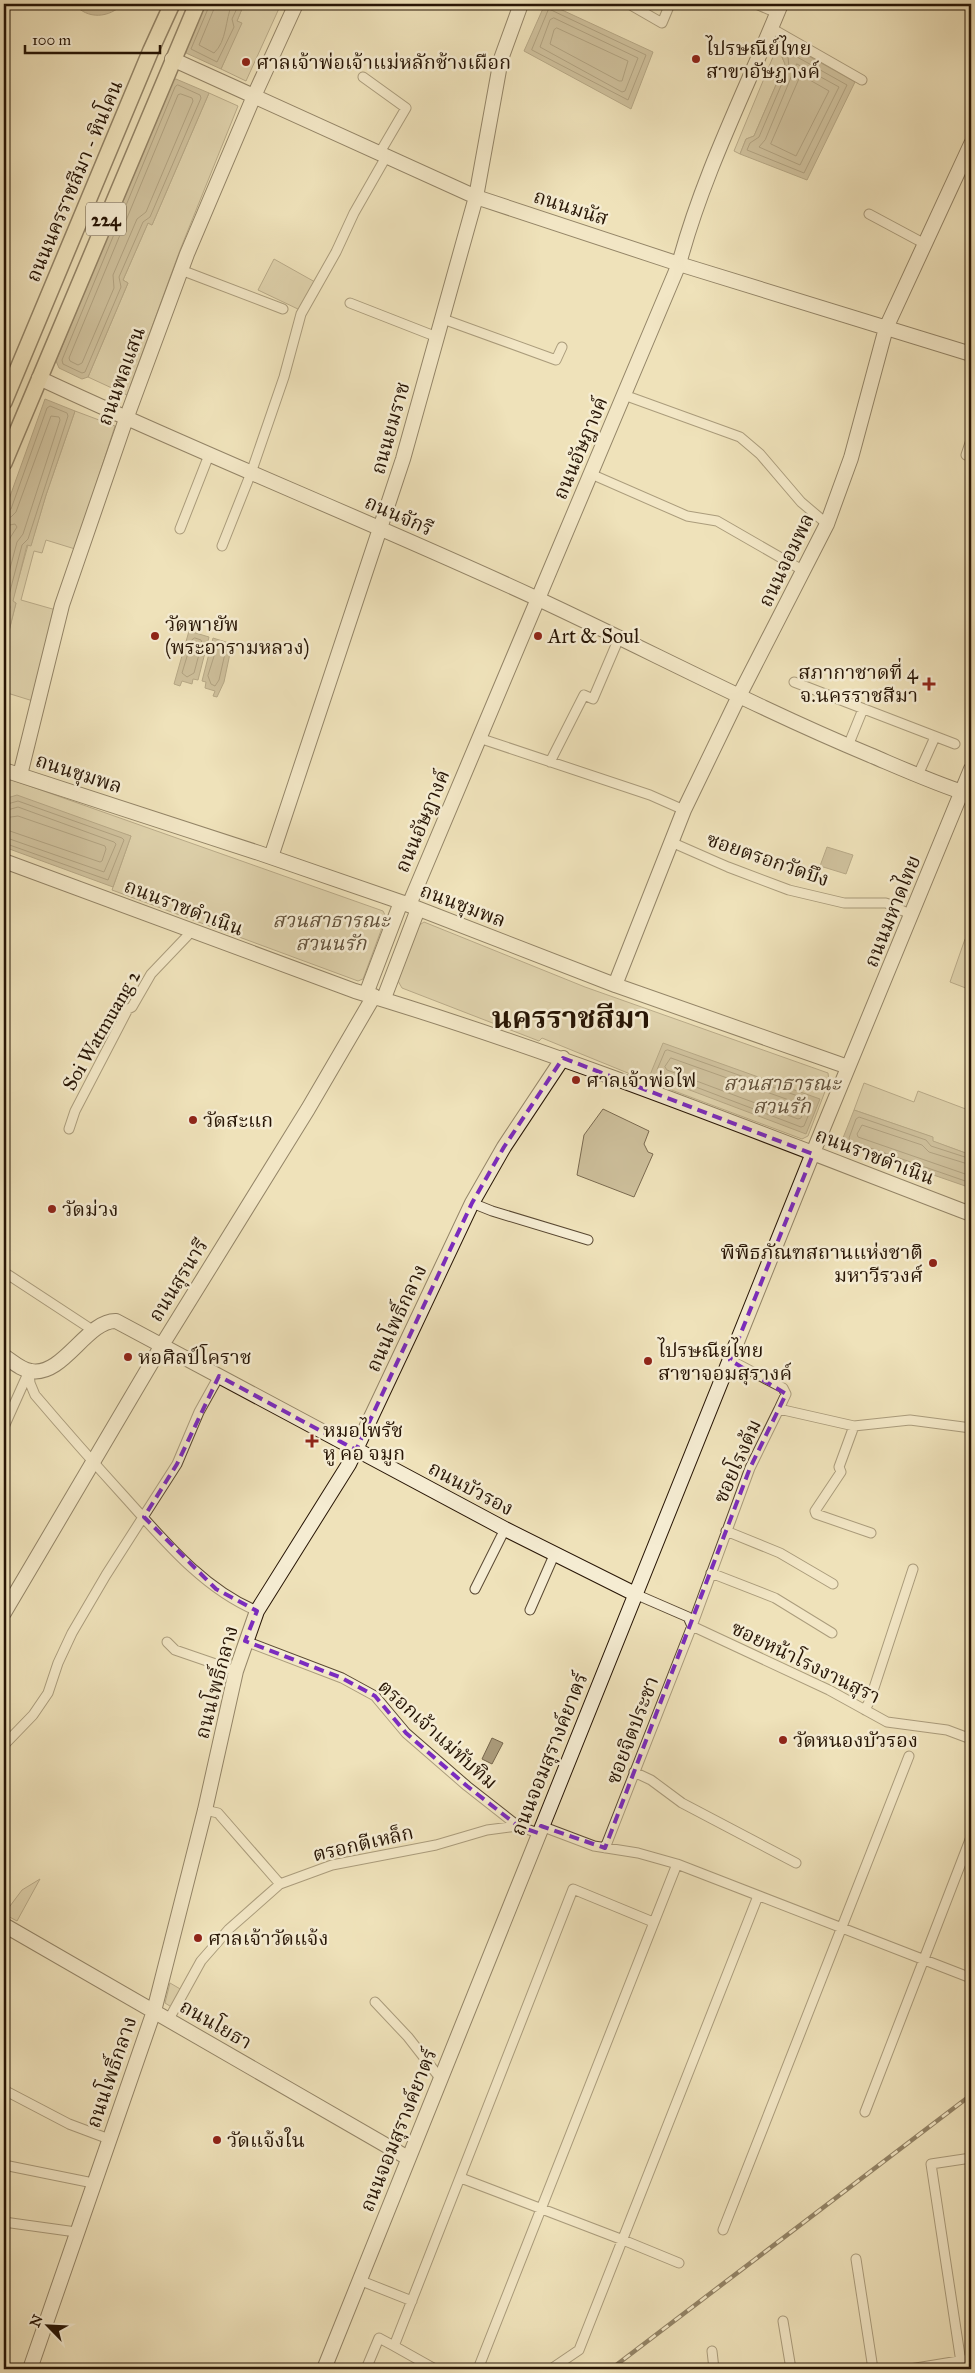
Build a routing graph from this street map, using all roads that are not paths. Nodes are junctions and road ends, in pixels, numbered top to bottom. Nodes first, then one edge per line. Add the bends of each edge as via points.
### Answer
1 (172, 4) edge
2 (197, 4) edge
3 (296, 4) edge
4 (521, 4) edge
5 (629, 4) edge
6 (670, 4) edge
7 (756, 4) edge
8 (779, 8) edge
9 (771, 28) junction
10 (150, 50) junction
11 (172, 59) junction
12 (363, 78) dead end
13 (862, 80) dead end
14 (254, 96) junction
15 (971, 144) edge
16 (382, 156) junction
17 (476, 197) junction
18 (870, 214) dead end
19 (925, 244) junction
20 (679, 264) junction
21 (181, 270) junction
22 (350, 303) dead end
23 (283, 309) dead end
24 (443, 319) junction
25 (886, 328) junction
26 (437, 338) junction
27 (562, 348) dead end
28 (971, 354) edge
29 (18, 369) junction
30 (39, 378) junction
31 (624, 395) junction
32 (4, 402) edge
33 (126, 419) junction
34 (971, 440) edge
35 (209, 455) junction
36 (966, 455) dead end
37 (4, 463) edge
38 (251, 473) junction
39 (590, 474) junction
40 (827, 524) junction
41 (381, 528) junction
42 (180, 529) dead end
43 (222, 546) dead end
44 (804, 572) junction
45 (537, 599) junction
46 (618, 638) junction
47 (794, 682) dead end
48 (738, 696) junction
49 (863, 709) junction
50 (935, 737) junction
51 (479, 738) junction
52 (955, 744) dead end
53 (848, 746) junction
54 (550, 762) junction
55 (971, 769) edge
56 (4, 770) edge
57 (20, 775) junction
58 (918, 775) junction
59 (967, 793) edge
60 (684, 810) junction
61 (671, 842) junction
62 (271, 857) junction
63 (4, 861) edge
64 (409, 905) junction
65 (912, 915) junction
66 (192, 931) junction
67 (616, 985) junction
68 (375, 996) junction
69 (563, 1058) junction
70 (848, 1067) junction
71 (69, 1129) dead end
72 (813, 1154) junction
73 (472, 1203) junction
74 (971, 1214) edge
75 (588, 1240) dead end
76 (4, 1272) edge
77 (94, 1331) junction
78 (162, 1345) junction
79 (4, 1356) edge
80 (730, 1360) junction
81 (29, 1371) junction
82 (219, 1376) junction
83 (779, 1409) junction
84 (854, 1426) junction
85 (4, 1427) edge
86 (971, 1428) edge
87 (356, 1450) junction
88 (93, 1462) junction
89 (144, 1518) junction
90 (505, 1529) junction
91 (726, 1530) junction
92 (871, 1532) dead end
93 (555, 1553) junction
94 (913, 1569) dead end
95 (711, 1573) junction
96 (833, 1584) dead end
97 (475, 1589) dead end
98 (635, 1594) junction
99 (530, 1610) dead end
100 (257, 1611) junction
101 (4, 1613) edge
102 (692, 1626) junction
103 (832, 1633) dead end
104 (246, 1641) junction
105 (167, 1642) dead end
106 (236, 1671) junction
107 (865, 1710) junction
108 (971, 1739) edge
109 (4, 1745) edge
110 (909, 1756) dead end
111 (634, 1772) junction
112 (205, 1810) junction
113 (518, 1826) junction
114 (540, 1829) junction
115 (971, 1838) edge
116 (605, 1848) junction
117 (796, 1863) dead end
118 (677, 1864) junction
119 (280, 1884) junction
120 (758, 1896) junction
121 (653, 1922) junction
122 (4, 1925) edge
123 (841, 1927) junction
124 (924, 1959) junction
125 (971, 1978) edge
126 (374, 2002) dead end
127 (154, 2011) junction
128 (170, 2019) junction
129 (440, 2078) junction
130 (4, 2090) edge
131 (865, 2112) dead end
132 (109, 2139) junction
133 (408, 2158) junction
134 (971, 2158) edge
135 (4, 2165) edge
136 (461, 2178) junction
137 (93, 2183) junction
138 (541, 2209) junction
139 (4, 2222) edge
140 (723, 2230) dead end
141 (76, 2232) junction
142 (623, 2240) junction
143 (856, 2259) dead end
144 (679, 2263) dead end
145 (359, 2280) junction
146 (412, 2301) junction
147 (783, 2321) dead end
148 (394, 2346) junction
149 (712, 2351) dead end
150 (971, 2359) edge
151 (961, 2365) edge
152 (30, 2369) edge
153 (324, 2369) edge
154 (366, 2369) edge
155 (435, 2369) edge
156 (478, 2369) edge
157 (551, 2369) edge
158 (714, 2369) edge
159 (791, 2369) edge
160 (873, 2369) edge
161 (910, 2369) edge

1 - 10 main road, ถนนนครราชสีมา - หินโคน / 224
2 - 11 main road, 224
3 - 14 main road, ถนนพลแสน
4 - 17 main road, ถนนยมราช via 501,59
5 - 6 street via 662,23
7 - 8 street
8 - 9 main road, ถนนอัษฎางค์
9 - 13 street
9 - 20 main road, ถนนอัษฎางค์ via 721,147
10 - 11 main road
10 - 29 main road, ถนนนครราชสีมา - หินโคน / 224
11 - 14 main road, ถนนมนัส
11 - 30 main road, 224
12 - 16 street via 406,108
14 - 16 main road, ถนนมนัส
14 - 21 main road, ถนนพลแสน
15 - 19 main road, ถนนจอมพล
16 - 17 main road, ถนนมนัส
16 - 38 street via 336,252 301,314 284,377
17 - 20 main road, ถนนมนัส
17 - 24 main road, ถนนยมราช
18 - 19 street
19 - 25 main road, ถนนจอมพล
20 - 25 main road, ถนนมนัส
20 - 31 main road, ถนนอัษฎางค์
21 - 23 street
21 - 33 main road, ถนนพลแสน
22 - 26 street
24 - 26 main road, ถนนยมราช
24 - 27 street via 556,360
25 - 28 main road, ถนนมนัส
25 - 40 main road, ถนนจอมพล via 851,458
26 - 41 main road, ถนนยมราช
29 - 30 main road
29 - 32 main road, ถนนนครราชสีมา - หินโคน / 224
30 - 33 main road, ถนนจักรี
30 - 37 main road, 224
31 - 39 main road, ถนนอัษฎางค์
31 - 40 street via 740,437 760,454 801,502
33 - 35 main road, ถนนจักรี
33 - 57 main road, ถนนพลแสน via 62,605
34 - 36 street
35 - 38 main road, ถนนจักรี
35 - 42 street
38 - 41 main road, ถนนจักรี
38 - 43 street
39 - 44 street via 687,516 717,522
39 - 45 main road, ถนนอัษฎางค์
40 - 44 main road, ถนนจอมพล
41 - 45 main road, ถนนจักรี
41 - 62 main road, ถนนยมราช
44 - 48 main road, ถนนจอมพล
45 - 46 main road, ถนนจักรี
45 - 51 main road, ถนนอัษฎางค์
46 - 48 main road, ถนนจักรี
46 - 54 street via 593,699 584,695
47 - 49 street
48 - 53 main road, ถนนจักรี
48 - 60 main road, ถนนจอมพล
49 - 50 street
49 - 53 street
50 - 52 street
50 - 58 street
51 - 54 street
51 - 64 main road, ถนนอัษฎางค์
53 - 58 main road, ถนนจักรี
54 - 60 street via 650,794
55 - 59 main road, ถนนมหาดไทย
56 - 57 main road, ถนนชุมพล
57 - 62 main road, ถนนชุมพล
58 - 59 main road, ถนนจักรี
59 - 65 main road, ถนนมหาดไทย
60 - 61 main road, ถนนจอมพล
61 - 65 street, ซอยตรอกวัดบึง via 789,890 844,903 886,903
61 - 67 main road, ถนนจอมพล
62 - 64 main road, ถนนชุมพล
63 - 66 main road, ถนนราชดำเนิน
64 - 67 main road, ถนนชุมพล
64 - 68 main road, ถนนอัษฎางค์
65 - 70 main road, ถนนมหาดไทย
66 - 68 main road, ถนนราชดำเนิน
66 - 71 street, Soi Watmuang 2 via 151,974 128,1009
67 - 70 main road, ถนนชุมพล
68 - 69 main road, ถนนราชดำเนิน
68 - 78 main road, ถนนสุรนารี
69 - 72 main road, ถนนราชดำเนิน
69 - 73 main road, ถนนโพธิ์กลาง via 504,1147
70 - 72 main road, ถนนมหาดไทย
72 - 74 main road, ถนนราชดำเนิน
72 - 80 main road, ถนนจอมสุรางค์ยาตร์
73 - 75 street
73 - 87 main road, ถนนโพธิ์กลาง
76 - 77 street
77 - 78 main road, ถนนบัวรอง via 104,1323 116,1321
77 - 81 main road, ถนนบัวรอง via 50,1367
78 - 82 main road, ถนนบัวรอง
78 - 88 main road, ถนนสุรนารี
79 - 81 main road
80 - 83 street via 783,1388 786,1394
80 - 98 main road, ถนนจอมสุรางค์ยาตร์
81 - 85 street
81 - 88 street via 35,1396
82 - 87 main road, ถนนบัวรอง
82 - 89 street via 199,1412 177,1464
83 - 84 street, ซอยโรงต้ม
83 - 91 street, ซอยโรงต้ม via 750,1468
84 - 86 street, ซอยโรงต้ม via 910,1420
84 - 92 street via 839,1467 841,1472 814,1511
87 - 90 main road, ถนนบัวรอง
87 - 100 main road, ถนนโพธิ์กลาง
88 - 89 street
88 - 101 main road, ถนนสุรนารี
89 - 100 street via 216,1589
89 - 109 street via 72,1633 48,1694
90 - 93 main road, ถนนบัวรอง
90 - 97 street
91 - 95 street, ซอยโรงต้ม
91 - 96 street via 780,1553
93 - 98 main road, ถนนบัวรอง
93 - 99 street
94 - 107 street
95 - 102 street, ซอยโรงต้ม
95 - 103 street via 775,1598
98 - 102 street, ซอยหน้าโรงงานสุรา via 688,1617
98 - 114 main road, ถนนจอมสุรางค์ยาตร์
100 - 104 main road, ถนนโพธิ์กลาง
102 - 107 street, ซอยหน้าโรงงานสุรา
102 - 111 street, ซอยจิตประชา
104 - 106 main road, ถนนโพธิ์กลาง
104 - 113 street, ตรอกเจ้าแม่ทับทิม via 342,1678 375,1696 406,1733
105 - 106 street via 175,1650
106 - 112 main road, ถนนโพธิ์กลาง
107 - 108 street, ซอยหน้าโรงงานสุรา via 887,1722 947,1730
110 - 123 street
111 - 116 street, ซอยจิตประชา
111 - 117 street via 651,1780 682,1803
112 - 119 street via 218,1813
112 - 127 main road, ถนนโพธิ์กลาง
113 - 114 street, ตรอกตีเหล็ก
113 - 119 street, ตรอกตีเหล็ก via 332,1865
114 - 116 street, ตรอกตีเหล็ก
114 - 129 main road, ถนนจอมสุรางค์ยาตร์
115 - 124 street
116 - 118 street, ตรอกตีเหล็ก
118 - 120 street, ตรอกตีเหล็ก
118 - 121 street
119 - 128 street, ตรอกตีเหล็ก via 236,1923 201,1961
120 - 123 street, ตรอกตีเหล็ก
120 - 142 street
121 - 136 street via 573,1889
121 - 138 street
122 - 127 main road, ถนนโยธา
123 - 124 street, ตรอกตีเหล็ก
123 - 140 street
124 - 125 street, ตรอกตีเหล็ก
124 - 131 street
126 - 129 street via 408,2037
127 - 128 main road, ถนนโยธา
127 - 132 main road, ถนนโพธิ์กลาง
128 - 133 main road, ถนนโยธา
129 - 133 main road, ถนนจอมสุรางค์ยาตร์
130 - 132 street via 69,2124
132 - 137 main road, ถนนโพธิ์กลาง
133 - 145 main road, ถนนจอมสุรางค์ยาตร์
134 - 151 street via 931,2164
135 - 137 street
136 - 138 street
136 - 146 street
137 - 141 main road, ถนนโพธิ์กลาง
138 - 142 street
138 - 156 street
139 - 141 street
141 - 152 main road, ถนนโพธิ์กลาง
142 - 144 street
142 - 157 street via 579,2350
143 - 160 street
145 - 146 street
145 - 153 main road, ถนนจอมสุรางค์ยาตร์
146 - 148 street
147 - 159 street
148 - 154 street via 379,2338
148 - 155 street
149 - 158 street
150 - 151 street
151 - 161 street

